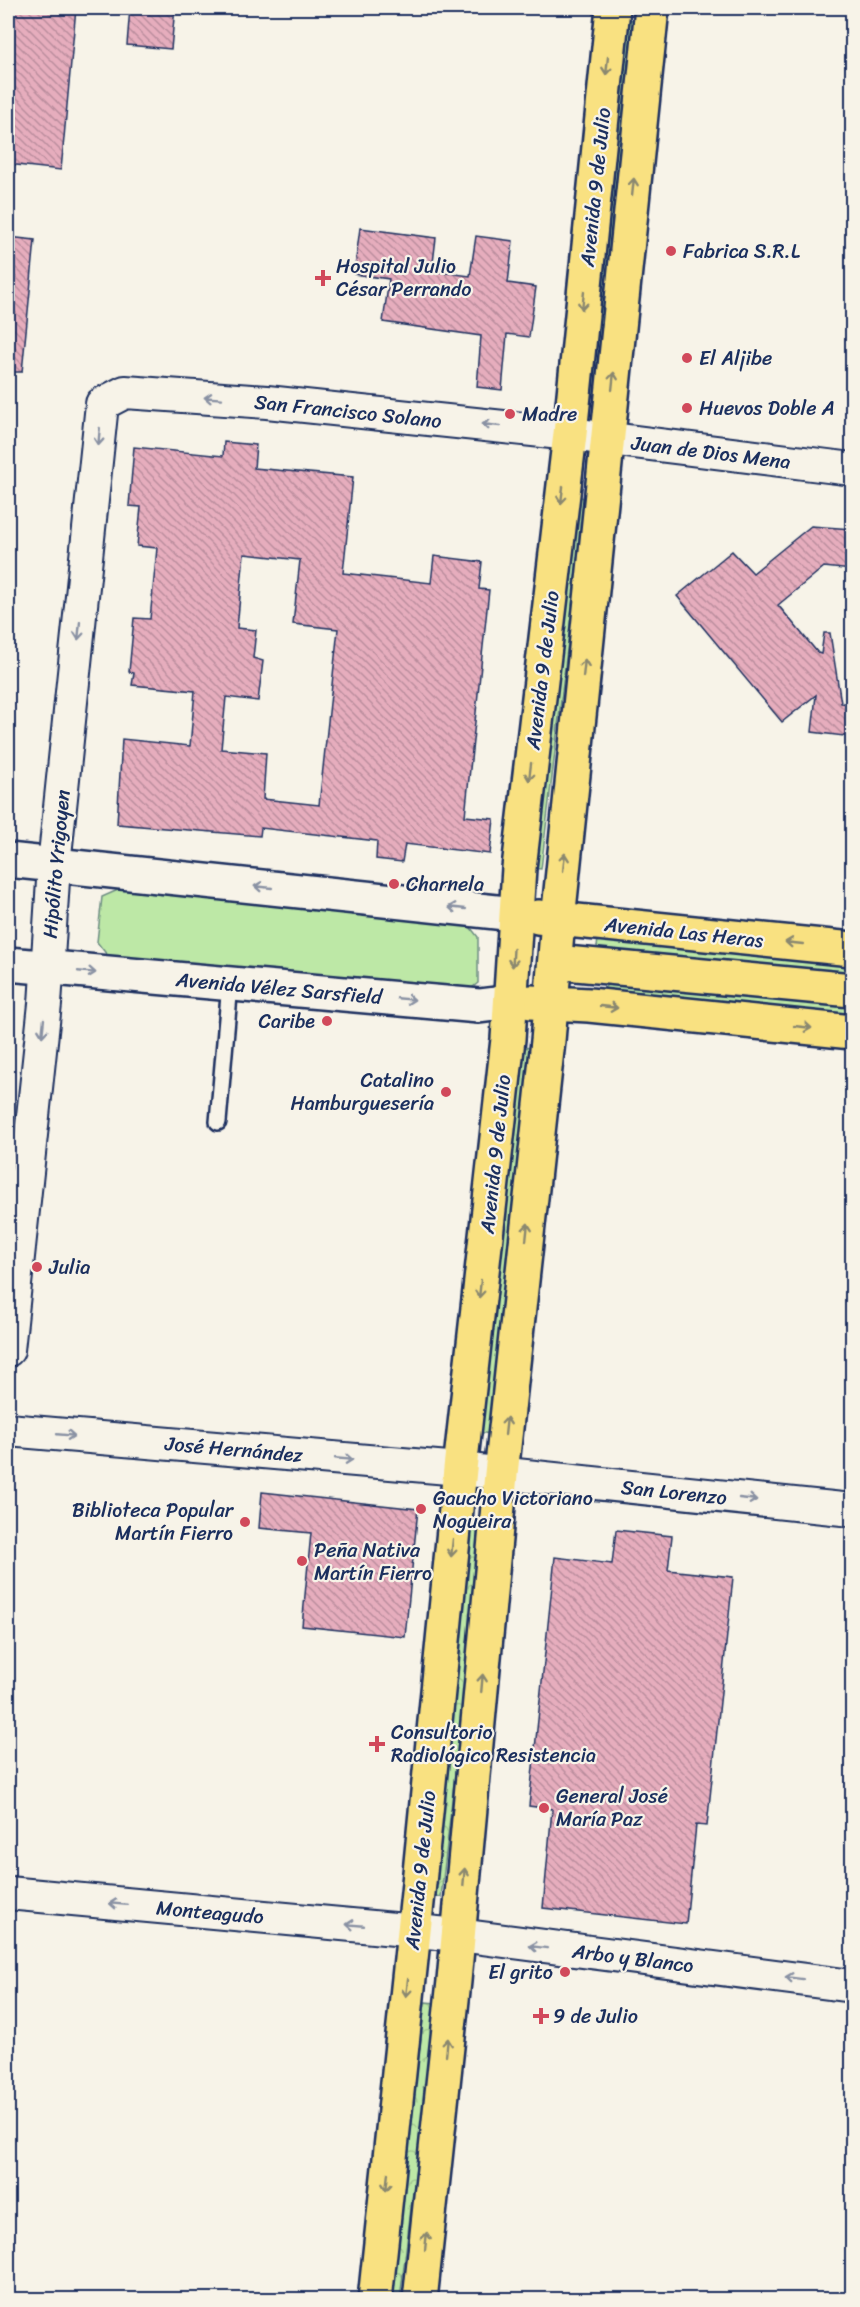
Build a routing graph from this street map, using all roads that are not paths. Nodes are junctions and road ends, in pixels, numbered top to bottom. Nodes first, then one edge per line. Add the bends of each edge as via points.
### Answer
1 (614, 8) edge
2 (652, 8) edge
3 (125, 392) joint
4 (570, 434) junction
5 (607, 439) junction
6 (852, 470) edge
7 (8, 860) edge
8 (54, 865) junction
9 (515, 914) junction
10 (558, 920) junction
11 (852, 949) edge
12 (555, 962) junction
13 (8, 964) edge
14 (47, 968) junction
15 (230, 984) junction
16 (852, 990) edge
17 (511, 1002) junction
18 (551, 1002) junction
19 (852, 1032) edge
20 (218, 1122) dead end
21 (8, 1350) edge
22 (8, 1430) edge
23 (460, 1469) junction
24 (501, 1474) junction
25 (852, 1510) edge
26 (8, 1893) edge
27 (413, 1930) junction
28 (459, 1935) junction
29 (852, 1986) edge
30 (375, 2300) edge
31 (420, 2300) edge

1 -> 4 main road, Avenida 9 de Julio
5 -> 2 main road, Avenida 9 de Julio
4 -> 3 street, San Francisco Solano via 267,402
3 -> 8 street, Hipólito Yrigoyen via 102,404
4 - 5 street, Juan de Dios Mena
4 -> 9 main road, Avenida 9 de Julio
5 - 6 street, Juan de Dios Mena
10 -> 5 main road, Avenida 9 de Julio
7 - 8 main road
9 -> 8 main road
8 - 14 street, Hipólito Yrigoyen
9 - 10 main road, Avenida Las Heras
9 -> 17 main road, Avenida 9 de Julio
11 -> 10 main road, Avenida Las Heras
10 - 12 main road, Avenida 9 de Julio
12 - 16 main road, Avenida Las Heras
12 - 18 main road, Avenida 9 de Julio
13 - 14 main road, Avenida Vélez Sarsfield
14 -> 15 main road, Avenida Vélez Sarsfield
14 -> 21 street, Hipólito Yrigoyen
15 -> 17 main road, Avenida Vélez Sarsfield via 479,1005
15 - 20 lane
17 - 18 main road, Avenida Vélez Sarsfield
17 -> 23 main road, Avenida 9 de Julio
18 -> 19 main road
24 -> 18 main road, Avenida 9 de Julio
22 -> 23 street, José Hernández
23 - 24 street, San Lorenzo
23 -> 27 main road, Avenida 9 de Julio
24 -> 25 street, San Lorenzo
28 -> 24 main road, Avenida 9 de Julio
27 -> 26 street, Monteagudo
27 - 28 street, Arbo y Blanco
27 -> 30 main road, Avenida 9 de Julio
29 -> 28 street, Arbo y Blanco
31 -> 28 main road, Avenida 9 de Julio

